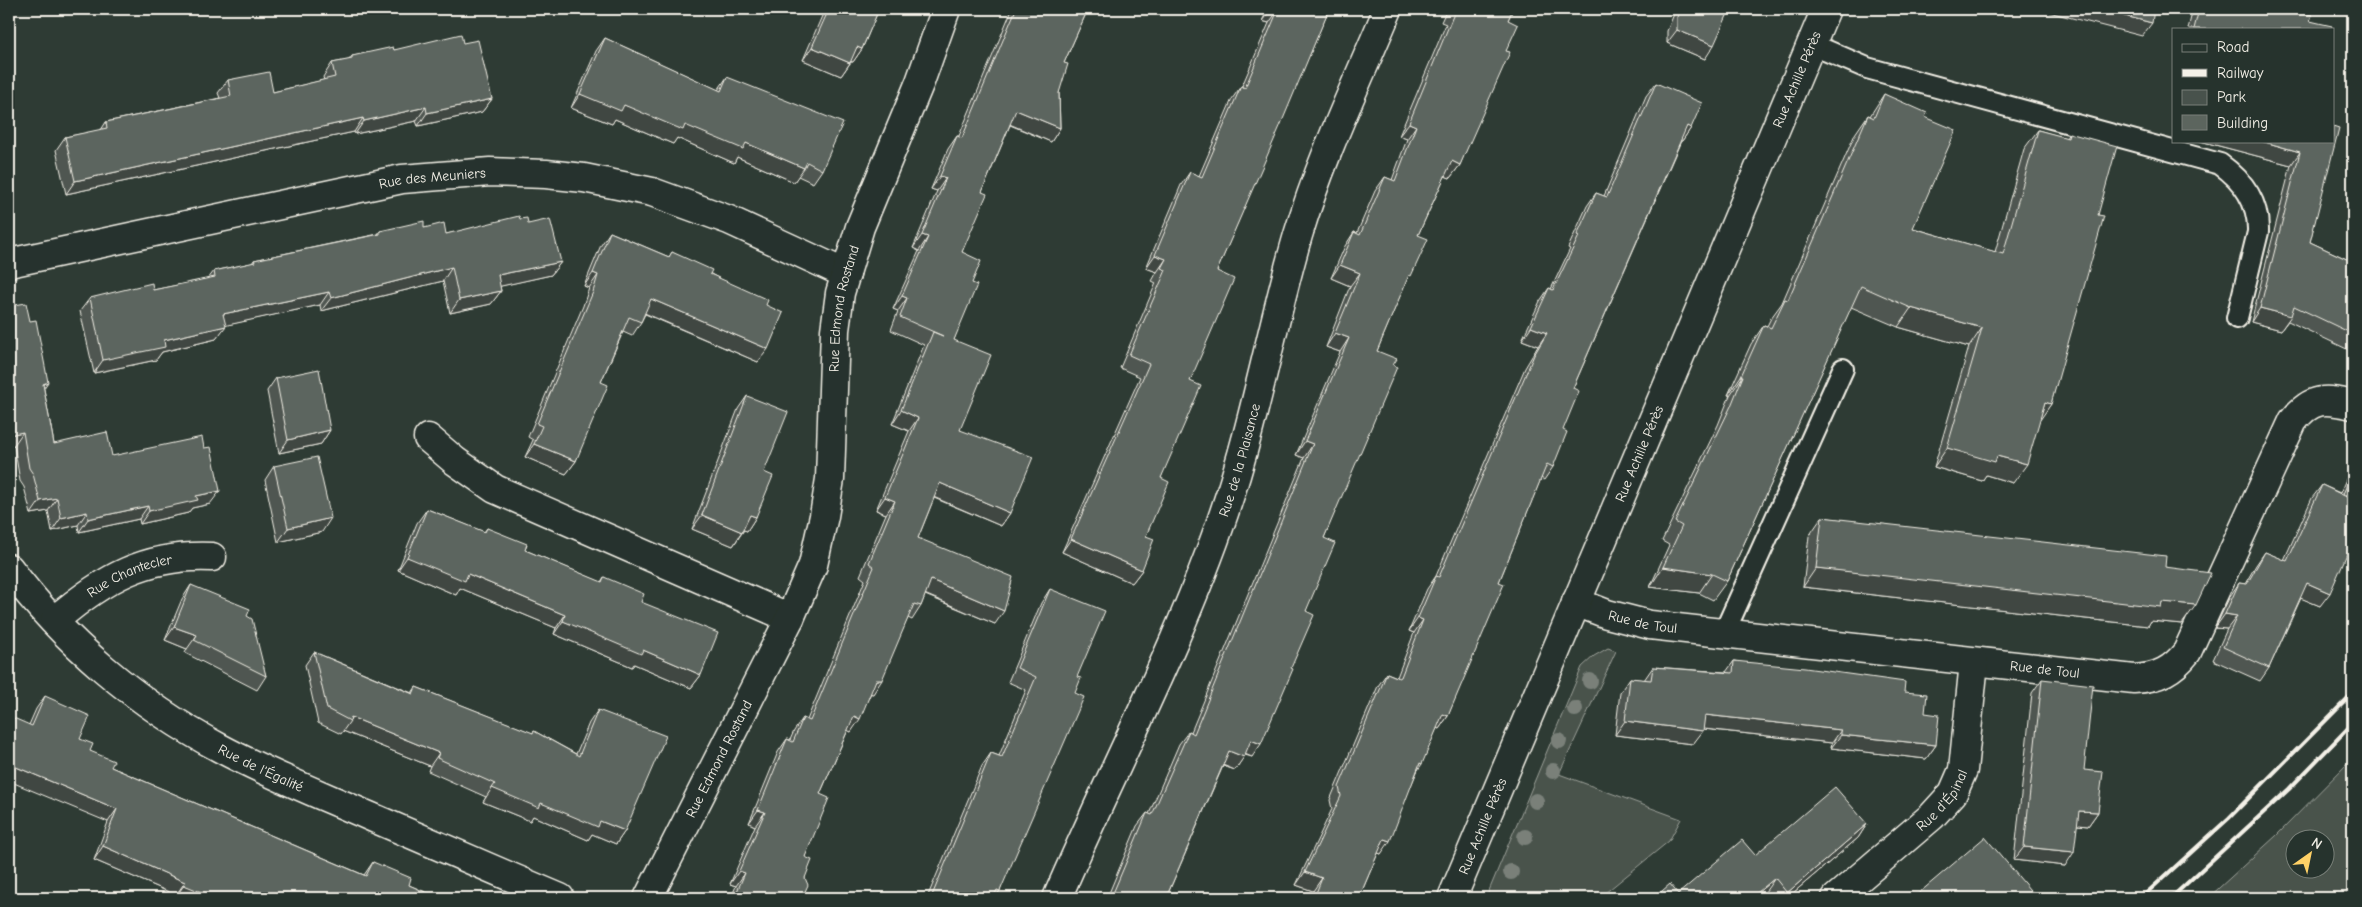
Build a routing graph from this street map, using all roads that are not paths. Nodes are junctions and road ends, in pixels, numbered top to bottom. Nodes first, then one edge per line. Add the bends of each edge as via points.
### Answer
1 (946, 9) edge
2 (1388, 9) edge
3 (1826, 9) edge
4 (1812, 44) junction
5 (9, 263) edge
6 (846, 274) junction
7 (2238, 318) dead end
8 (1843, 369) dead end
9 (2353, 405) edge
10 (428, 438) dead end
11 (212, 557) dead end
12 (9, 568) edge
13 (1576, 602) junction
14 (790, 618) junction
15 (55, 620) junction
16 (1724, 633) junction
17 (1974, 662) junction
18 (560, 898) edge
19 (648, 898) edge
20 (1057, 898) edge
21 (1452, 898) edge
22 (1836, 898) edge

1 - 6 street, Rue Edmond Rostand via 920,82 860,227
2 - 20 street, Rue de la Plaisance via 1315,184 1298,235 1254,413 1224,515 1176,635
3 - 4 street, Rue Achille Pérès
4 - 7 lane via 1867,68 2220,164 2246,188 2258,219 2258,232
4 - 13 street, Rue Achille Pérès
5 - 6 street, Rue des Meuniers via 402,179 490,172 584,178 652,192 729,220
6 - 14 street, Rue Edmond Rostand via 835,330 830,470 824,516 813,565
8 - 16 lane
9 - 17 street, Rue de Toul via 2329,400 2316,402 2301,411 2293,421 2187,652 2177,665 2147,679 2134,679
10 - 14 street via 454,461 495,489
11 - 15 street, Rue Chantecler via 182,557 134,567 105,582
12 - 15 street, Rue de l'Égalité
13 - 16 street, Rue de Toul via 1631,621
13 - 21 street, Rue Achille Pérès
14 - 19 street, Rue Edmond Rostand
15 - 18 street, Rue de l'Égalité via 124,685 168,717 220,748 276,776
16 - 17 street, Rue de Toul
17 - 22 street, Rue d'Épinal via 1962,770 1953,793 1932,816

